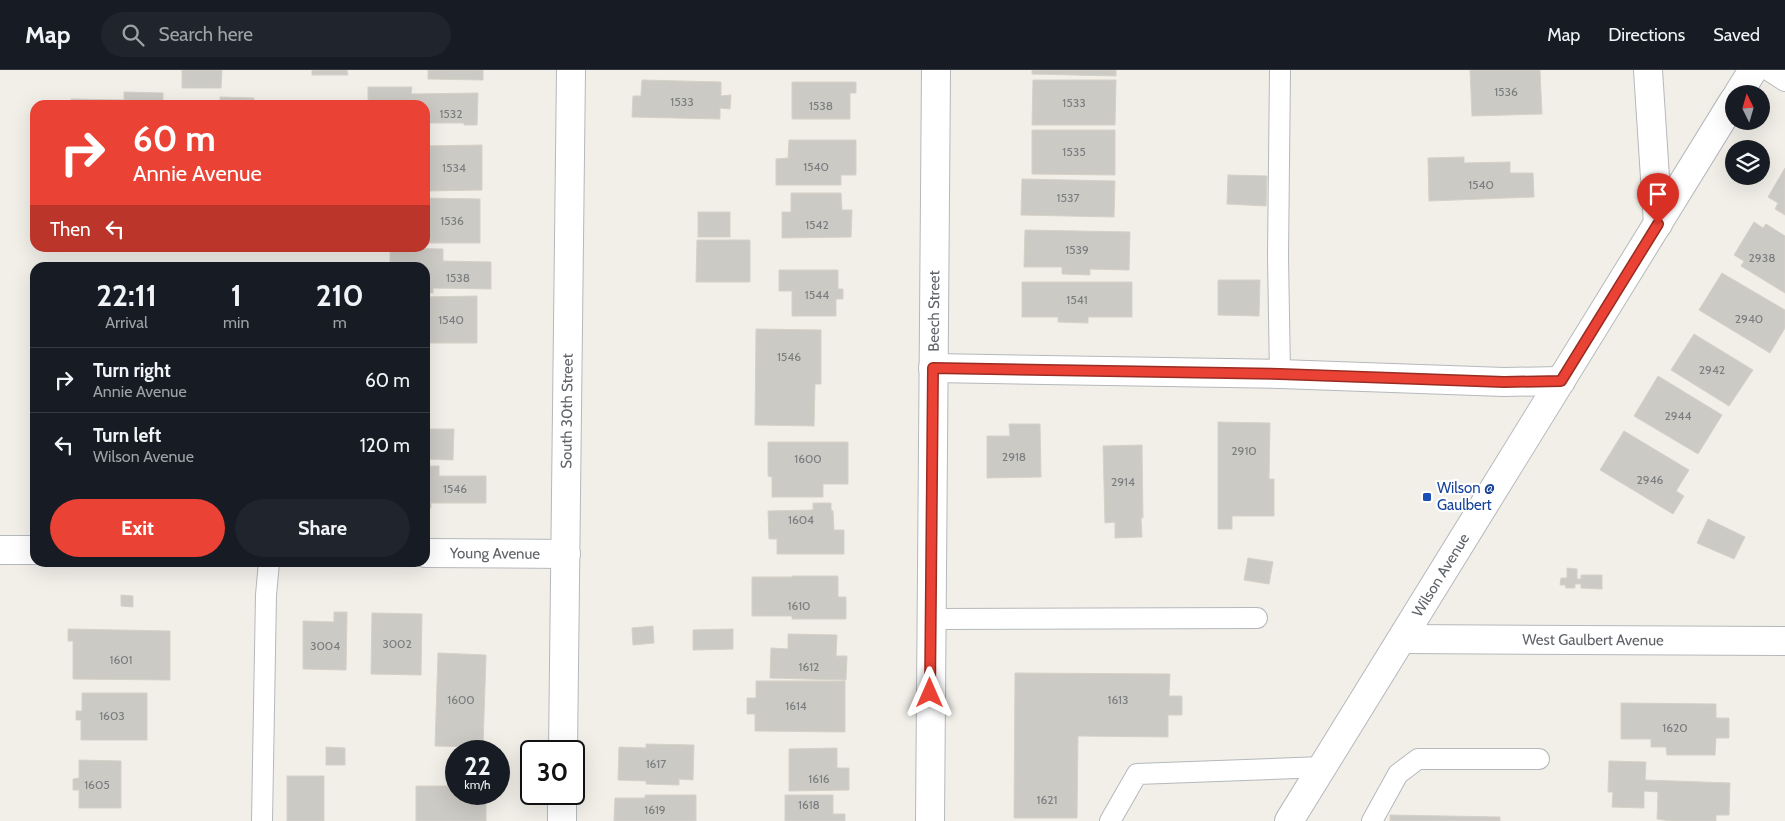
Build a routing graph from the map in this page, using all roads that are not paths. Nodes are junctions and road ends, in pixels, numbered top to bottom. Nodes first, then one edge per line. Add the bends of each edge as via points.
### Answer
1 (571, 70) edge
2 (936, 70) edge
3 (1280, 70) edge
4 (1648, 70) edge
5 (1753, 70) edge
6 (1768, 70) edge
7 (1785, 81) edge
8 (1744, 85) edge
9 (1725, 115) edge
10 (1658, 224) junction
11 (933, 368) junction
12 (1280, 374) junction
13 (1561, 381) junction
14 (0, 550) edge
15 (30, 550) edge
16 (430, 552) edge
17 (566, 554) junction
18 (268, 567) edge
19 (1257, 618) dead end
20 (931, 619) junction
21 (1402, 640) junction
22 (1785, 641) edge
23 (563, 740) edge
24 (1540, 758) dead end
25 (1323, 766) junction
26 (562, 805) edge
27 (262, 821) edge
28 (562, 821) edge
29 (930, 821) edge
30 (1110, 821) edge
31 (1289, 821) edge
32 (1372, 821) edge

1 - 17 street, South 30th Street
2 - 11 street, Beech Street
3 - 12 lane
4 - 10 street
5 - 8 street
6 - 7 lane
9 - 10 street, Wilson Avenue
10 - 13 street, Wilson Avenue
11 - 12 street
11 - 20 street, Beech Street
12 - 13 street
13 - 21 street, Wilson Avenue
14 - 15 street
16 - 17 street, Young Avenue
17 - 23 street, South 30th Street
18 - 27 lane
19 - 20 lane
20 - 29 street, Beech Street
21 - 22 street, West Gaulbert Avenue
21 - 25 street, Wilson Avenue
24 - 32 lane via 1418,760 1398,774
25 - 30 lane via 1137,774
25 - 31 street, Wilson Avenue
26 - 28 street

